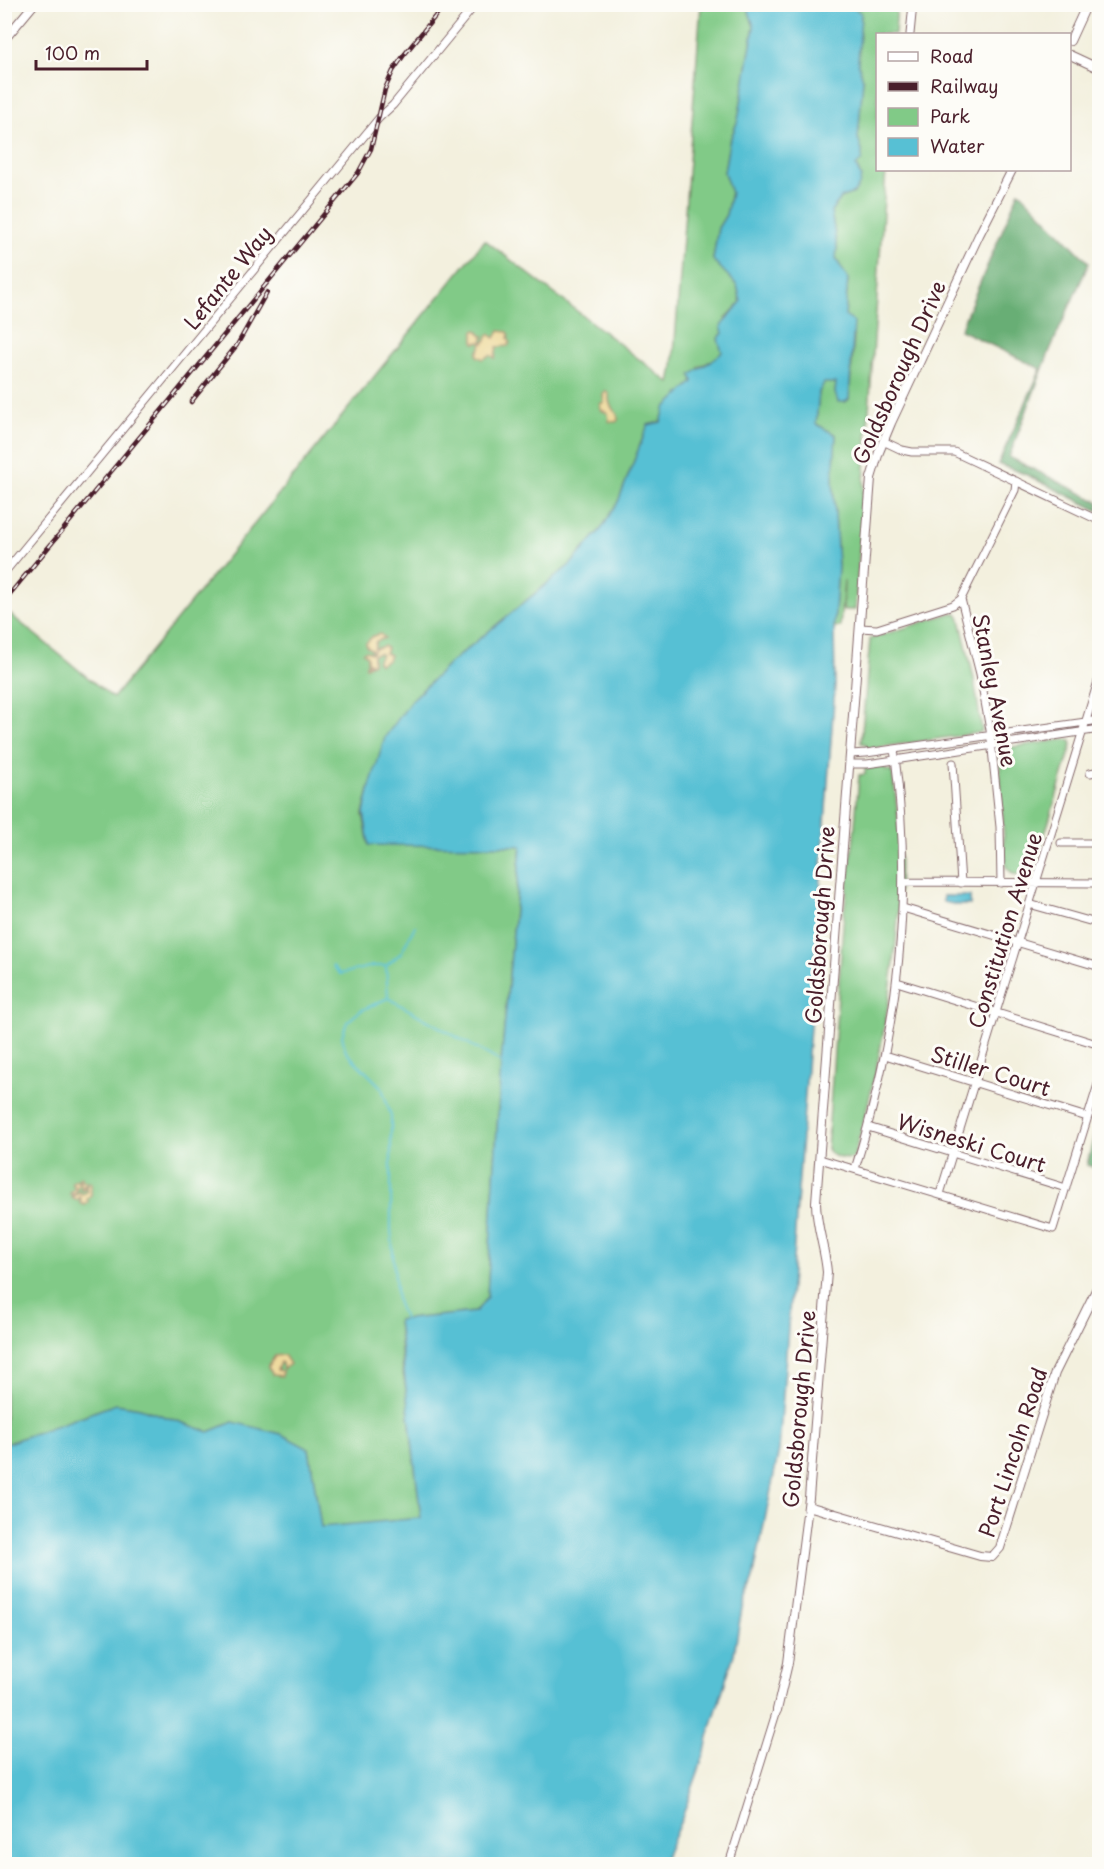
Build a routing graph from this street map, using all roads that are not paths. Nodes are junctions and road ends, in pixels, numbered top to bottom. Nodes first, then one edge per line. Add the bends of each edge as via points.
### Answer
1 (34, 4) edge
2 (476, 4) edge
3 (913, 4) edge
4 (1087, 4) edge
5 (910, 33) edge
6 (1071, 39) edge
7 (4, 40) edge
8 (1071, 55) edge
9 (1100, 69) edge
10 (1011, 171) edge
11 (883, 441) junction
12 (1016, 481) junction
13 (1100, 521) edge
14 (4, 573) edge
15 (961, 599) junction
16 (860, 628) junction
17 (1100, 675) edge
18 (1100, 720) edge
19 (1085, 722) junction
20 (1100, 729) edge
21 (1082, 732) junction
22 (991, 736) junction
23 (992, 746) junction
24 (894, 749) junction
25 (850, 759) junction
26 (895, 760) junction
27 (952, 763) dead end
28 (1100, 771) edge
29 (1090, 773) dead end
30 (1061, 843) dead end
31 (1100, 843) edge
32 (904, 882) junction
33 (961, 883) junction
34 (1001, 883) junction
35 (1036, 883) junction
36 (1100, 883) edge
37 (1029, 904) junction
38 (903, 908) junction
39 (1100, 924) edge
40 (1017, 942) junction
41 (1100, 968) edge
42 (897, 982) junction
43 (995, 1012) junction
44 (1100, 1045) edge
45 (885, 1055) junction
46 (1100, 1078) edge
47 (974, 1082) junction
48 (1088, 1117) junction
49 (868, 1127) junction
50 (952, 1153) junction
51 (820, 1159) junction
52 (855, 1169) junction
53 (1066, 1188) junction
54 (939, 1194) junction
55 (1100, 1282) edge
56 (808, 1506) junction
57 (777, 1710) joint
58 (729, 1864) edge

1 - 7 street
2 - 14 street, Lefante Way
3 - 5 street
4 - 6 street
8 - 9 street
10 - 11 street, Goldsborough Drive
11 - 12 street via 912,452 954,452
11 - 16 street, Goldsborough Drive via 871,478
12 - 13 street
12 - 15 street, Stanley Avenue
15 - 16 street via 877,629
15 - 22 street, Stanley Avenue
16 - 25 street, Goldsborough Drive
17 - 19 street, Constitution Avenue
18 - 19 street
19 - 21 street, Constitution Avenue
19 - 22 street
20 - 21 street
21 - 23 street
21 - 35 street, Constitution Avenue
22 - 23 street, Stanley Avenue
22 - 24 street
23 - 26 street
23 - 34 street, Stanley Avenue
24 - 25 street
24 - 26 street
25 - 26 street via 867,764
25 - 51 street, Goldsborough Drive
26 - 32 street
27 - 33 street
28 - 29 street
30 - 31 street
32 - 33 street
32 - 38 street
33 - 34 street
34 - 35 street
35 - 36 street
35 - 37 street, Constitution Avenue
37 - 39 street
37 - 40 street, Constitution Avenue
38 - 40 street
38 - 42 street
40 - 41 street
40 - 43 street, Constitution Avenue
42 - 43 street
42 - 45 street
43 - 44 street
43 - 47 street, Constitution Avenue
45 - 47 street, Stiller Court
45 - 49 street
46 - 48 street
47 - 48 street, Stiller Court
47 - 50 street, Constitution Avenue
48 - 53 street
49 - 50 street, Wisneski Court
49 - 52 street
50 - 53 street, Wisneski Court
50 - 54 street, Constitution Avenue
51 - 52 street
51 - 56 street, Goldsborough Drive via 816,1215 827,1272
52 - 54 street
53 - 54 street via 1053,1229
55 - 56 street, Port Lincoln Road via 1055,1372 1000,1548 992,1557
56 - 57 street, Goldsborough Drive via 788,1663
57 - 58 street

